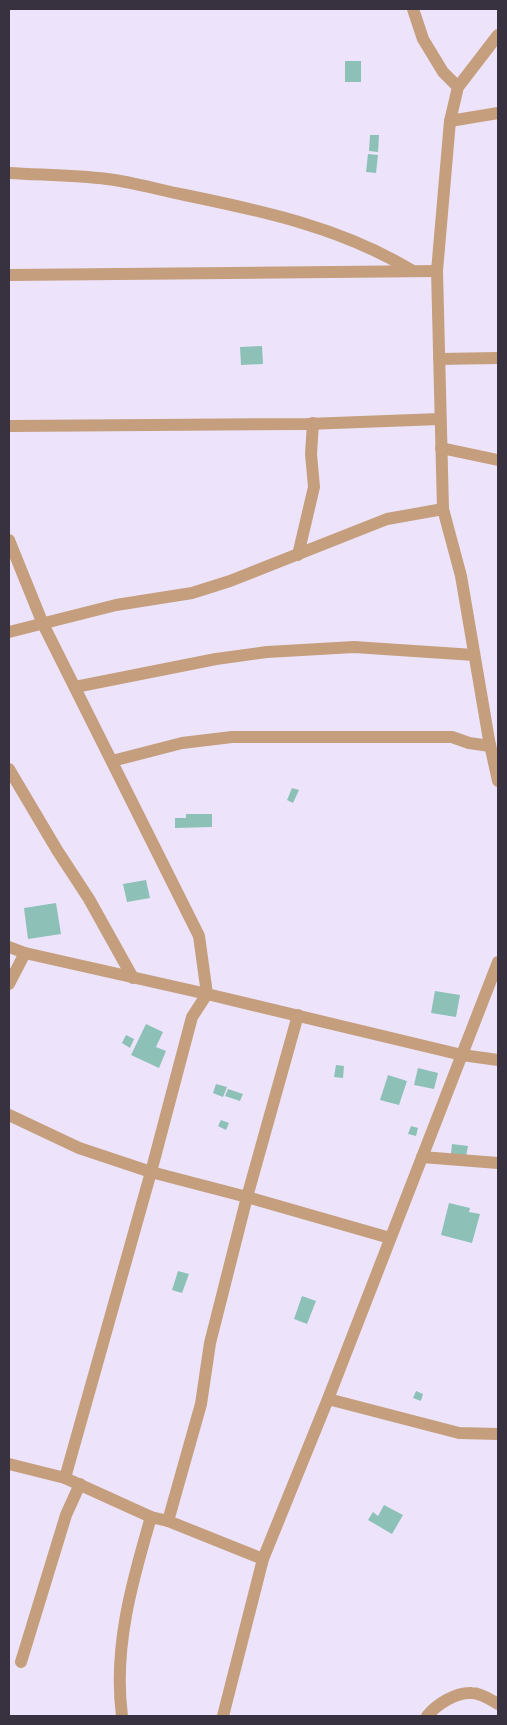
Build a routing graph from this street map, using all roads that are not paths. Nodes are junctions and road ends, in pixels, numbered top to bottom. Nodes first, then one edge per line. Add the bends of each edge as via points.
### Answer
1 (413, 9) edge
2 (498, 35) edge
3 (458, 87) junction
4 (498, 113) edge
5 (450, 121) junction
6 (9, 172) edge
7 (411, 270) junction
8 (437, 271) junction
9 (9, 275) edge
10 (498, 358) edge
11 (439, 359) junction
12 (440, 419) junction
13 (313, 424) junction
14 (9, 426) edge
15 (441, 448) junction
16 (498, 460) edge
17 (443, 509) junction
18 (9, 540) edge
19 (298, 555) junction
20 (43, 624) junction
21 (9, 632) edge
22 (474, 655) junction
23 (75, 687) junction
24 (490, 746) junction
25 (112, 760) junction
26 (9, 769) edge
27 (498, 779) edge
28 (9, 947) edge
29 (25, 954) junction
30 (497, 970) edge
31 (132, 978) junction
32 (9, 984) edge
33 (207, 994) junction
34 (298, 1016) junction
35 (462, 1055) junction
36 (498, 1060) edge
37 (9, 1116) edge
38 (422, 1157) junction
39 (498, 1163) edge
40 (151, 1172) junction
41 (247, 1197) junction
42 (390, 1238) junction
43 (328, 1399) junction
44 (498, 1434) edge
45 (9, 1464) edge
46 (66, 1478) junction
47 (80, 1484) junction
48 (152, 1517) junction
49 (168, 1521) junction
50 (263, 1559) junction
51 (21, 1662) dead end
52 (498, 1704) edge
53 (122, 1716) edge
54 (223, 1716) edge
55 (427, 1716) edge

1 - 3 street via 423,39 443,72
2 - 3 street
3 - 5 street
4 - 5 street
5 - 8 street
6 - 7 street via 108,179 289,219 364,244
7 - 8 street
7 - 9 street
8 - 11 street
10 - 11 street
11 - 12 street
12 - 13 street
12 - 15 street
13 - 14 street
13 - 19 street via 314,487
15 - 16 street
15 - 17 street
17 - 19 street via 387,519
17 - 22 street via 461,576
18 - 20 street
19 - 20 street via 192,593 116,605
20 - 21 street
20 - 23 street
22 - 23 street via 354,647 267,652 170,667
22 - 24 street
23 - 25 street
24 - 25 street via 452,737 232,737 182,743
24 - 27 street
25 - 33 street via 199,936
26 - 31 street via 89,899
28 - 29 street
29 - 31 street
29 - 32 street
30 - 35 street
31 - 33 street
33 - 34 street
33 - 40 street via 192,1017
34 - 35 street
34 - 41 street
35 - 36 street
35 - 38 street
37 - 40 street via 79,1148
38 - 39 street
38 - 42 street
40 - 41 street
40 - 46 street
41 - 42 street
41 - 49 street via 210,1343 201,1404
42 - 43 street
43 - 44 street via 459,1433
43 - 50 street
45 - 46 street
46 - 47 street
47 - 48 street
47 - 51 street via 66,1514
48 - 49 street
48 - 53 street via 125,1614 120,1654
49 - 50 street
50 - 54 street
52 - 55 street via 474,1692 460,1694

